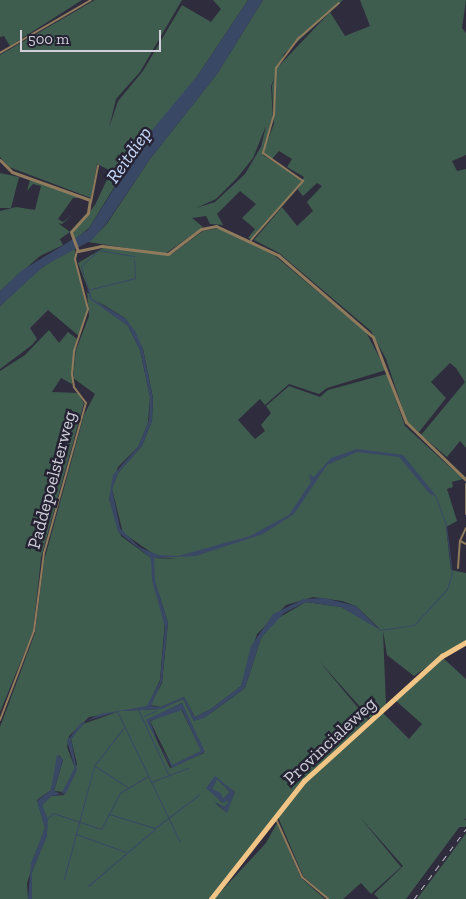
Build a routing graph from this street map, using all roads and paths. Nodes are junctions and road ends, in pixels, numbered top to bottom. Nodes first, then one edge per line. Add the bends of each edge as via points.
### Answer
1 (91, 0) edge
2 (339, 3) dead end
3 (0, 52) edge
4 (0, 160) edge
5 (98, 166) dead end
6 (91, 202) junction
7 (251, 240) junction
8 (78, 251) junction
9 (466, 480) edge
10 (466, 484) edge
11 (466, 514) edge
12 (466, 528) edge
13 (460, 541) junction
14 (466, 544) edge
15 (458, 568) dead end
16 (466, 642) edge
17 (0, 720) edge
18 (276, 819) junction
19 (212, 899) edge
20 (328, 899) edge

1 - 3 street
2 - 7 street via 299,38 276,68 274,115 263,153 304,181
4 - 6 street via 12,172
5 - 6 street
6 - 8 street via 88,213 72,231
7 - 8 street via 214,226 168,254 102,246
7 - 9 street via 278,255 370,334 381,351 406,422
8 - 17 street, Paddepoelsterweg via 75,259 88,309 74,351 72,374 74,387 86,401 44,552 34,631
10 - 11 street
12 - 13 street
13 - 14 street
13 - 15 street
16 - 18 main road, Provincialeweg via 442,656 310,775
18 - 19 main road, Provincialeweg
18 - 20 street via 302,877

